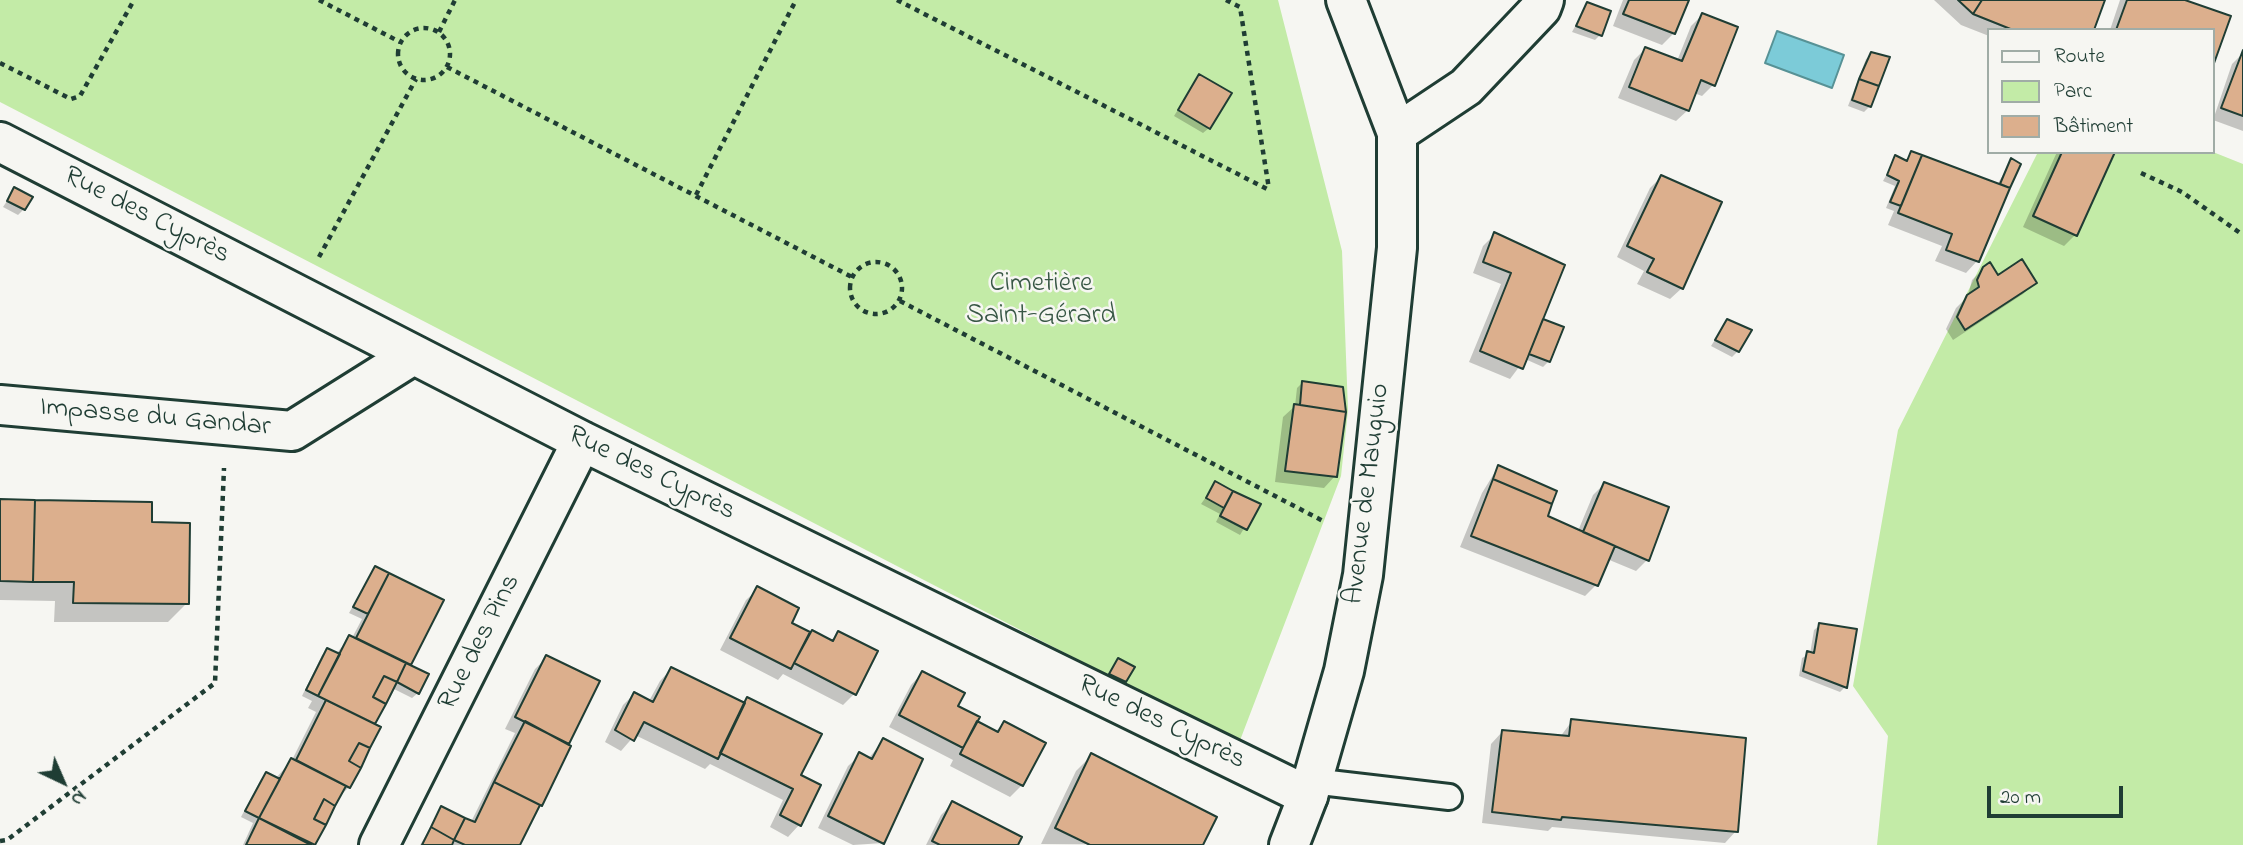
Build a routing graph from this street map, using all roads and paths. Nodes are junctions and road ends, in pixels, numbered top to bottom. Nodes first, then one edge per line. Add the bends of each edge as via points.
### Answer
1 (134, 0) edge
2 (319, 0) edge
3 (455, 0) edge
4 (796, 0) edge
5 (897, 0) edge
6 (1226, 0) edge
7 (1346, 0) edge
8 (1544, 0) edge
9 (439, 32) junction
10 (400, 42) junction
11 (0, 63) edge
12 (447, 66) junction
13 (416, 79) junction
14 (1397, 133) junction
15 (0, 142) edge
16 (2141, 173) dead end
17 (696, 195) junction
18 (2243, 235) edge
19 (315, 265) dead end
20 (852, 276) junction
21 (900, 301) junction
22 (413, 355) junction
23 (0, 405) edge
24 (226, 426) junction
25 (582, 442) junction
26 (1324, 522) dead end
27 (1310, 789) junction
28 (1448, 797) dead end
29 (0, 841) edge
30 (379, 845) edge
31 (1289, 845) edge

1 - 11 path via 80,96 71,99
2 - 10 path
3 - 9 path
4 - 17 path
5 - 6 path via 1269,190 1240,7
7 - 14 street
8 - 14 street via 1466,87
9 - 10 path via 421,27
9 - 12 path via 451,50
10 - 13 path via 398,59
12 - 13 path via 434,78
12 - 17 path
13 - 19 path
14 - 27 street, Avenue de Mauguio via 1397,248 1366,551 1344,671
15 - 22 street, Rue des Cyprès
16 - 18 path via 2182,192
17 - 20 path
20 - 21 path via 850,294 868,314 886,313
20 - 21 path via 865,264 889,265 902,285
21 - 26 path
22 - 24 street, Impasse du Gandar via 292,431
22 - 25 street, Rue des Cyprès
23 - 24 street, Impasse du Gandar
24 - 29 path via 215,683
25 - 27 street, Rue des Cyprès
25 - 30 street, Rue des Pins
27 - 28 lane
27 - 31 street, Avenue de Mauguio

